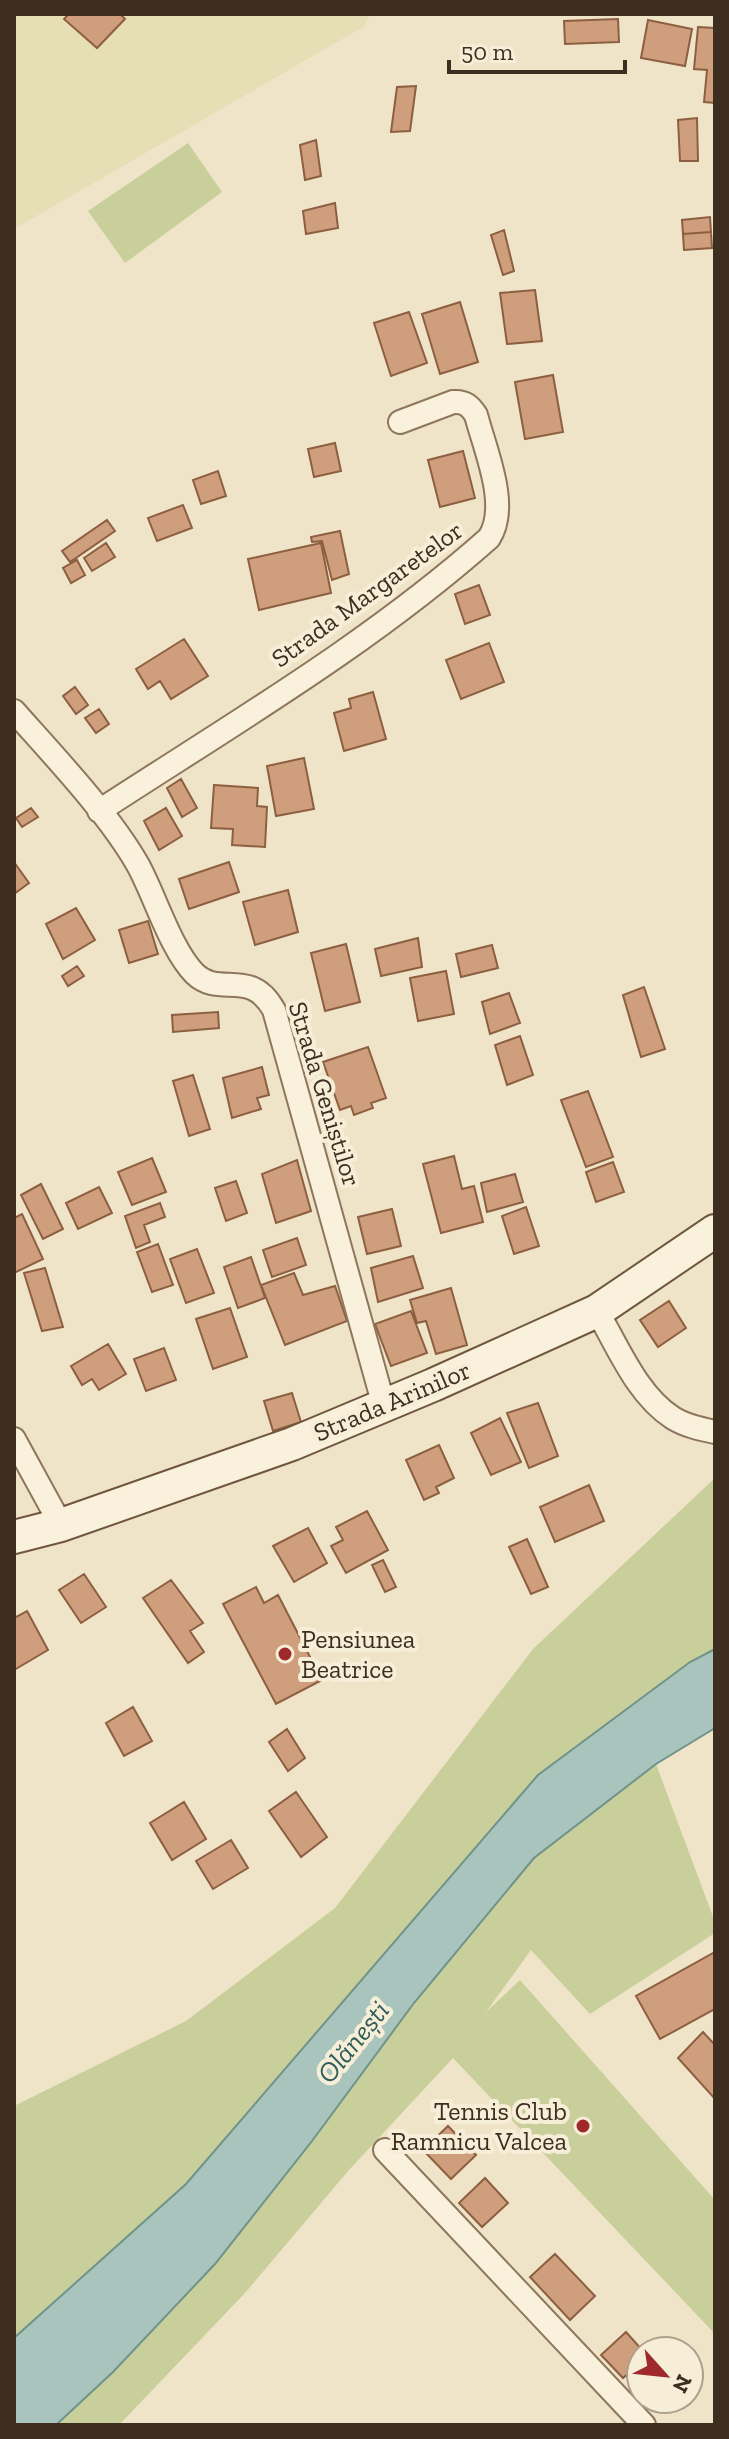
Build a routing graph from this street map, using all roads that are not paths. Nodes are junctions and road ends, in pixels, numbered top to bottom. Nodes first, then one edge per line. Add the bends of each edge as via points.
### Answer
1 (400, 422) dead end
2 (14, 711) edge
3 (99, 811) junction
4 (715, 1231) edge
5 (597, 1311) junction
6 (384, 1406) junction
7 (715, 1432) edge
8 (14, 1439) edge
9 (61, 1525) junction
10 (14, 1537) edge
11 (385, 2150) dead end
12 (644, 2425) edge

1 - 3 street, Strada Margaretelor via 453,402 471,407 498,498 497,526 489,538 330,659
2 - 3 street, Strada Geniștilor
3 - 6 street, Strada Geniștilor via 137,863 185,962 198,977 255,988 274,1010
4 - 5 street, Strada Arinilor
5 - 6 street, Strada Arinilor
5 - 7 street via 647,1396 687,1425
6 - 9 street, Strada Arinilor
8 - 9 street
9 - 10 street, Strada Arinilor
11 - 12 street

